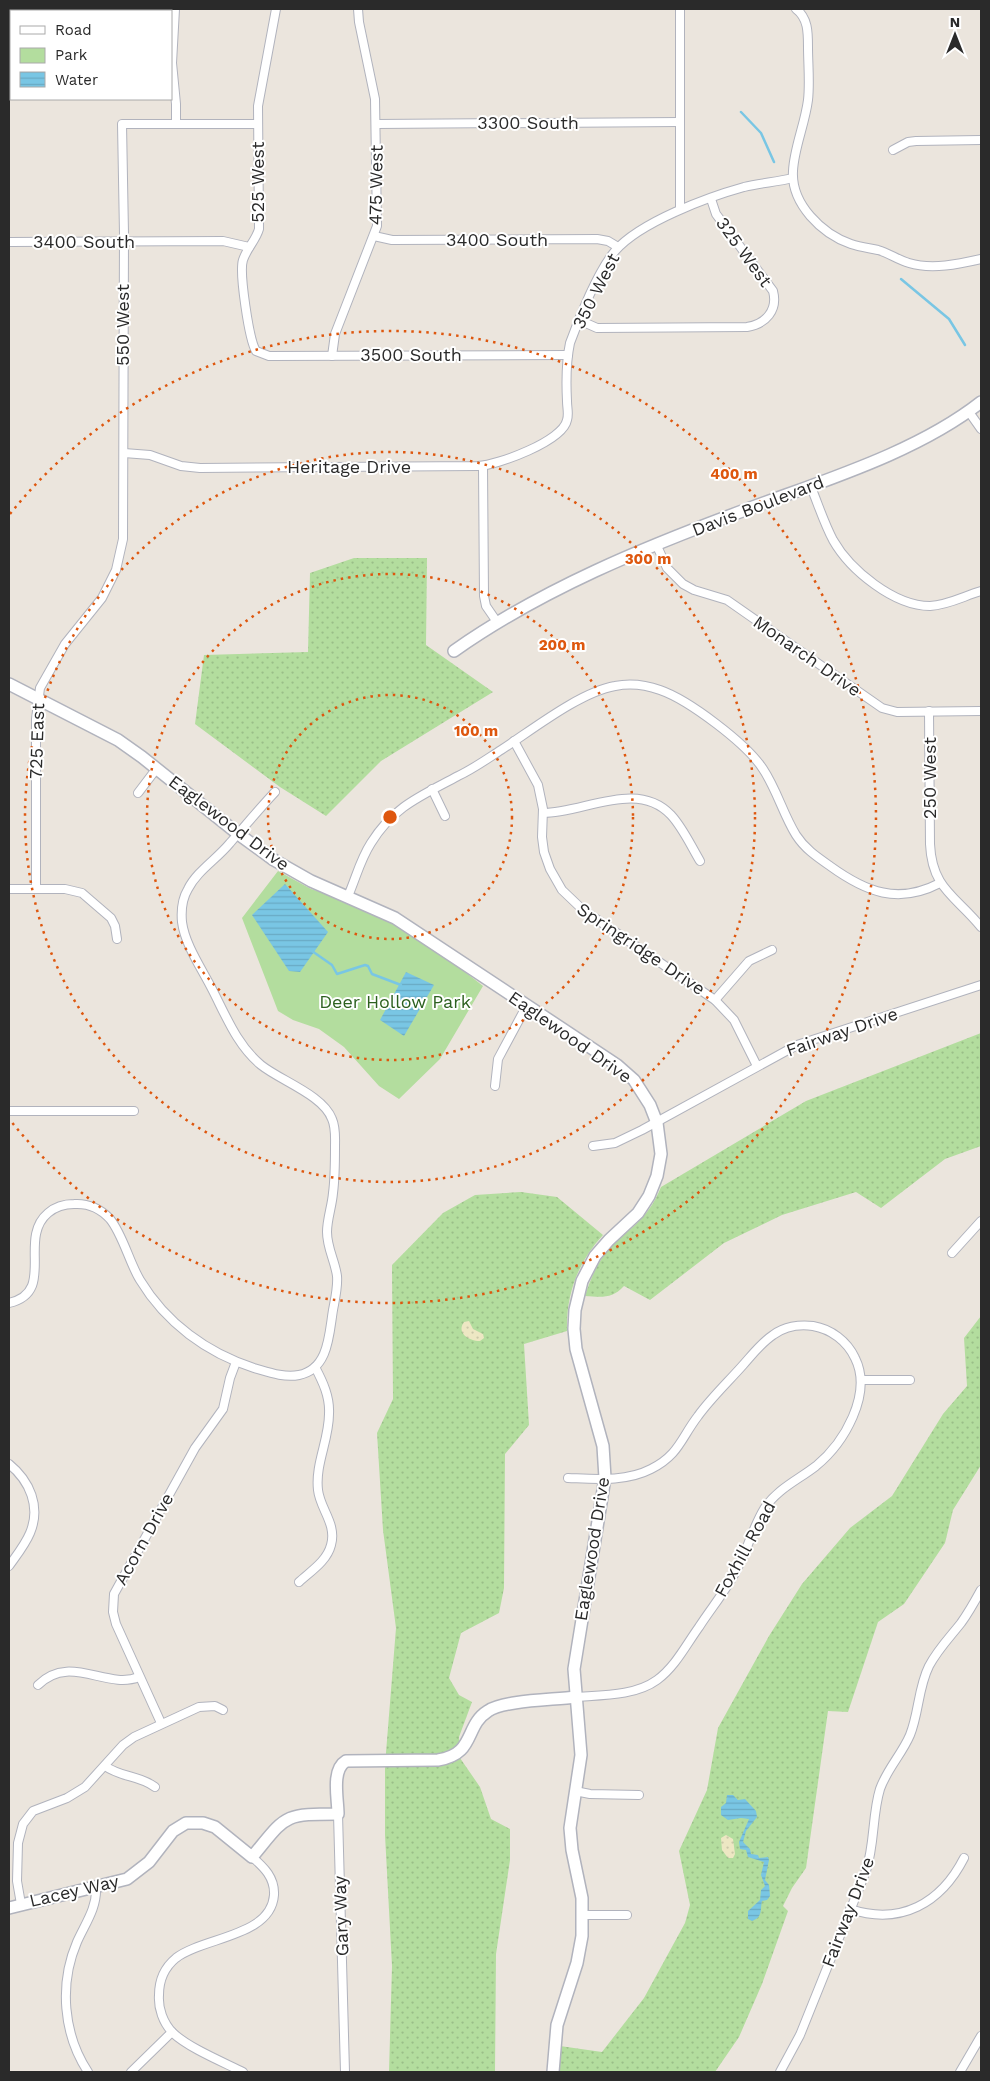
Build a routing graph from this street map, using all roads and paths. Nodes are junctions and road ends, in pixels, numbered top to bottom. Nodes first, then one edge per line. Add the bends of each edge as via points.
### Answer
1 (175, 9) edge
2 (276, 9) edge
3 (358, 9) edge
4 (680, 9) edge
5 (796, 9) edge
6 (680, 122) junction
7 (176, 124) junction
8 (258, 124) junction
9 (376, 124) junction
10 (981, 140) edge
11 (893, 150) dead end
12 (793, 178) junction
13 (711, 199) junction
14 (680, 209) junction
15 (374, 236) junction
16 (9, 242) edge
17 (124, 242) junction
18 (249, 247) junction
19 (618, 247) junction
20 (981, 259) edge
21 (578, 320) junction
22 (256, 351) joint
23 (568, 355) junction
24 (332, 356) junction
25 (981, 402) edge
26 (969, 412) junction
27 (565, 427) joint
28 (981, 429) edge
29 (124, 453) junction
30 (483, 466) junction
31 (811, 487) junction
32 (124, 527) joint
33 (658, 546) junction
34 (981, 591) edge
35 (497, 622) junction
36 (454, 651) dead end
37 (9, 684) edge
38 (38, 699) junction
39 (981, 711) edge
40 (929, 712) junction
41 (514, 742) junction
42 (157, 768) junction
43 (432, 789) junction
44 (275, 792) dead end
45 (138, 793) dead end
46 (543, 813) junction
47 (445, 816) dead end
48 (237, 833) junction
49 (700, 861) dead end
50 (940, 883) junction
51 (9, 889) edge
52 (36, 889) junction
53 (348, 896) junction
54 (981, 927) edge
55 (117, 939) dead end
56 (772, 950) dead end
57 (981, 985) edge
58 (715, 1000) junction
59 (527, 1005) junction
60 (757, 1066) junction
61 (495, 1086) dead end
62 (9, 1111) edge
63 (134, 1112) dead end
64 (657, 1123) junction
65 (593, 1146) dead end
66 (981, 1221) edge
67 (952, 1253) dead end
68 (9, 1303) edge
69 (236, 1362) junction
70 (315, 1367) junction
71 (861, 1380) junction
72 (910, 1380) dead end
73 (9, 1464) edge
74 (568, 1478) dead end
75 (605, 1478) junction
76 (9, 1566) edge
77 (299, 1582) dead end
78 (981, 1590) edge
79 (139, 1676) junction
80 (38, 1685) dead end
81 (575, 1697) junction
82 (223, 1710) dead end
83 (161, 1723) junction
84 (343, 1762) joint
85 (105, 1766) junction
86 (155, 1787) dead end
87 (575, 1791) junction
88 (639, 1795) dead end
89 (338, 1814) junction
90 (252, 1857) junction
91 (964, 1858) dead end
92 (96, 1888) junction
93 (21, 1904) junction
94 (9, 1908) edge
95 (850, 1909) junction
96 (583, 1915) junction
97 (627, 1915) dead end
98 (172, 2032) junction
99 (981, 2036) edge
100 (88, 2072) edge
101 (131, 2072) edge
102 (243, 2072) edge
103 (345, 2072) edge
104 (553, 2072) edge
105 (780, 2072) edge
106 (960, 2072) edge

1 - 7 street via 172,63
2 - 8 street, 525 West via 259,98
3 - 9 street, 475 West via 373,88
4 - 6 street
5 - 12 street via 807,29 808,97
6 - 9 street, 3300 South
6 - 14 street
7 - 8 street
7 - 17 street, 550 West via 122,124
8 - 18 street, 525 West via 259,229
9 - 15 street, 475 West via 377,226
10 - 11 street via 916,141
12 - 13 street via 746,186
12 - 20 street via 796,192 808,213 821,226 851,244 922,265 948,265
13 - 14 street
13 - 21 street, 325 West via 716,214 771,287 774,306 765,320 747,327 596,328
14 - 19 street, 350 West
15 - 19 street, 3400 South via 392,240 597,239
15 - 24 street, 475 West via 335,334
16 - 17 street, 3400 South
17 - 18 street, 3400 South via 228,241
17 - 29 street, 550 West
18 - 22 street, 525 West via 243,260 242,274
19 - 21 street, 350 West
21 - 23 street, 350 West
22 - 24 street, 3500 South via 269,356
23 - 24 street, 3500 South
23 - 27 street, 350 West
25 - 26 main road, Davis Boulevard
26 - 28 street
26 - 31 main road, Davis Boulevard via 922,439
27 - 30 street, Heritage Drive via 558,434 513,457
29 - 30 street, Heritage Drive via 150,455 193,468
29 - 32 street, 550 West
30 - 35 street via 484,596 486,606
31 - 33 main road, Davis Boulevard via 726,517
31 - 34 street via 838,548 852,565 892,596 914,604 936,605
32 - 38 street, 725 East via 122,549 110,584 52,665
33 - 35 main road, Davis Boulevard via 580,579
33 - 40 street, Monarch Drive via 667,568 683,584 727,600 882,708 897,712
35 - 36 main road, Davis Boulevard
37 - 38 main road, Eaglewood Drive
38 - 42 main road, Eaglewood Drive via 105,732
38 - 52 street, 725 East
39 - 40 street, Monarch Drive
40 - 50 street, 250 West via 930,844 932,862
41 - 43 street
41 - 46 street, Springridge Drive via 538,785
41 - 50 street via 597,691 625,685 661,690 732,736 748,751 764,770 801,842 851,881 866,889 893,894 918,892
42 - 45 street
42 - 48 main road, Eaglewood Drive
43 - 47 street
43 - 53 street via 399,810 377,833 361,860
44 - 48 street
46 - 49 street via 559,813 626,798 648,801 671,816
46 - 58 street, Springridge Drive via 542,837 547,861 571,901
48 - 53 main road, Eaglewood Drive via 290,871
48 - 70 street via 187,890 182,911 183,926 234,1033 245,1048 264,1068 321,1104 334,1124 334,1186 327,1233 337,1282 326,1349
50 - 54 street
51 - 52 street
52 - 55 street via 71,889 82,893 111,918
53 - 59 main road, Eaglewood Drive via 396,918
56 - 58 street via 749,961
57 - 60 street, Fairway Drive via 796,1045
58 - 60 street, Springridge Drive via 734,1020
59 - 61 street via 498,1059
59 - 64 main road, Eaglewood Drive via 626,1072 646,1096
60 - 64 street, Fairway Drive
62 - 63 street
64 - 65 street, Fairway Drive via 615,1143
64 - 75 main road, Eaglewood Drive via 661,1154 654,1186 638,1213 608,1240 590,1264 575,1310 576,1349 603,1446
66 - 67 street
68 - 69 street via 28,1294 33,1286 35,1236 44,1217 60,1207 87,1205 111,1221 140,1280 164,1313 192,1337
69 - 70 street via 286,1376 300,1375
69 - 79 street, Acorn Drive via 223,1409 195,1448 114,1594 116,1624
70 - 77 street via 327,1394 329,1415 317,1487 332,1527 333,1539 326,1556
71 - 72 street
71 - 75 street via 856,1359 840,1338 815,1326 788,1328 761,1346 700,1413 680,1446 664,1462 636,1475
71 - 81 street, Foxhill Road via 853,1412 838,1441 817,1465 783,1488 766,1505 734,1575 664,1674 632,1691
73 - 76 street via 26,1481 34,1506 31,1532
74 - 75 street
75 - 81 main road, Eaglewood Drive via 576,1646
78 - 95 street, Fairway Drive via 929,1667 910,1736 888,1770 881,1788 872,1852
79 - 80 street via 128,1680 66,1672 48,1677
79 - 83 street, Acorn Drive
81 - 84 main road, Foxhill Road via 493,1708 479,1719 464,1747 450,1758 353,1759
81 - 87 main road, Eaglewood Drive via 581,1755
82 - 83 street via 199,1707
83 - 85 street via 128,1741
84 - 89 main road, Gary Way via 337,1772
85 - 86 street
85 - 93 street via 80,1791 37,1809 26,1819 18,1843 17,1881
87 - 88 street
87 - 96 main road, Eaglewood Drive via 570,1839
89 - 90 main road via 305,1814 287,1819
89 - 103 street, Gary Way
90 - 92 main road, Lacey Way via 215,1827 186,1823 169,1834 138,1872
90 - 98 street, Lacey Way via 265,1868 272,1880 272,1905 256,1924 186,1951 169,1964 160,1984 158,1999 164,2020
91 - 95 street via 955,1876 943,1889 918,1907 881,1915
92 - 93 main road, Lacey Way
92 - 100 street via 96,1902 72,1954 66,1991 72,2040
93 - 94 main road, Lacey Way
95 - 105 street, Fairway Drive via 800,2035
96 - 97 street
96 - 104 main road, Eaglewood Drive via 579,1954 557,2025
98 - 101 street
98 - 102 street, Lacey Way
99 - 106 street

